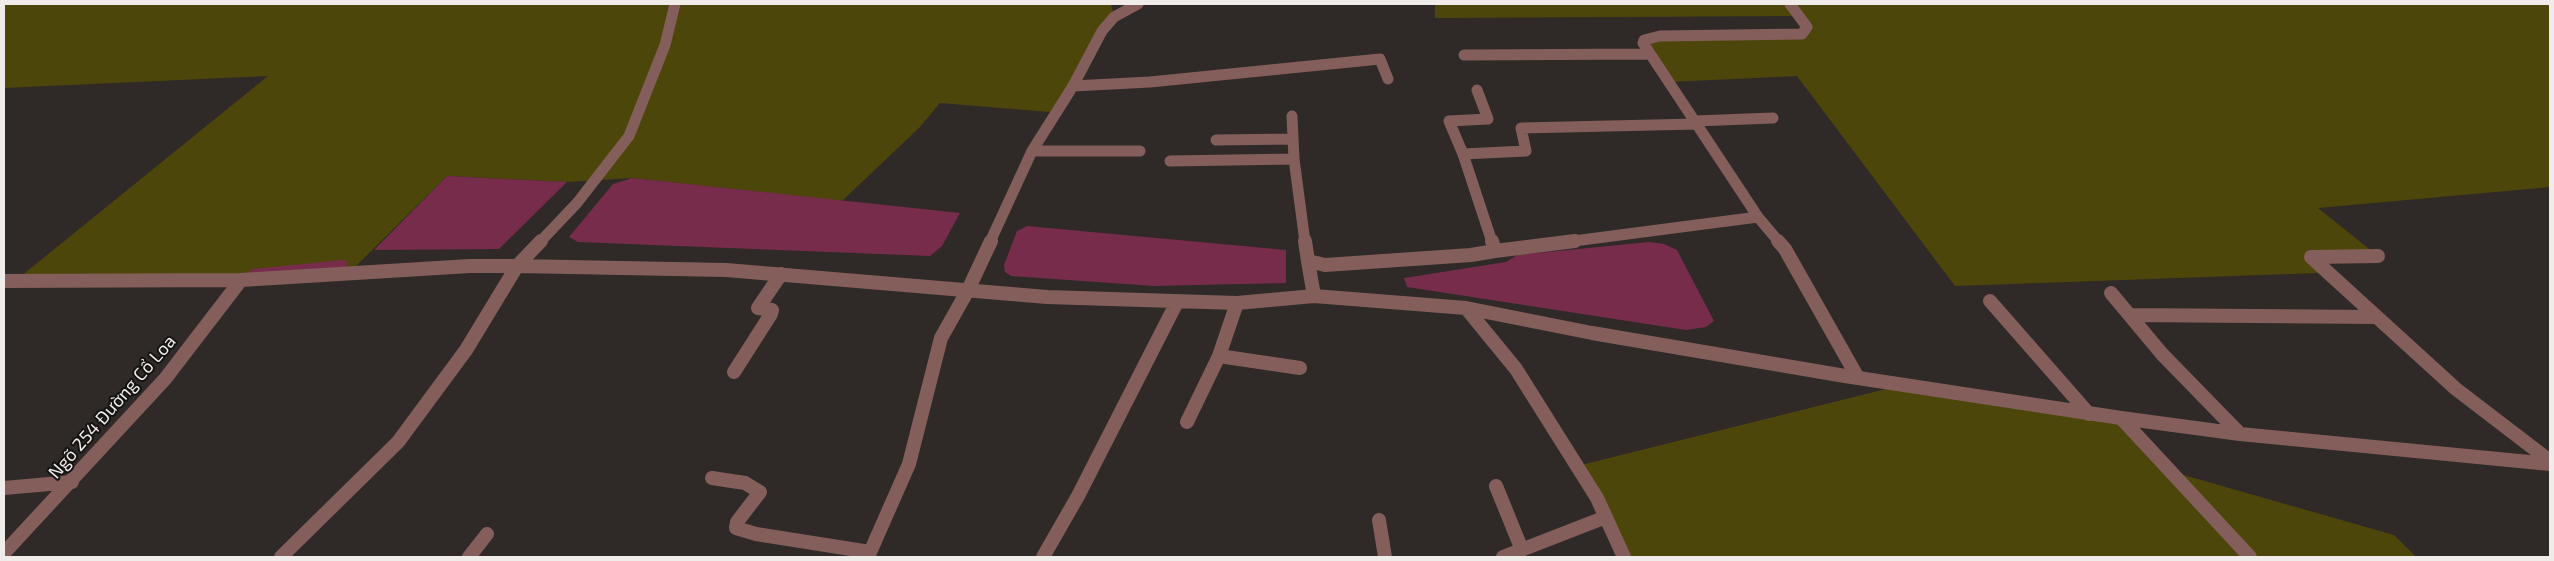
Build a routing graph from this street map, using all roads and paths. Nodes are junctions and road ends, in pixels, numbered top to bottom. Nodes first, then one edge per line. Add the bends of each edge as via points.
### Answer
1 (675, 4) edge
2 (1138, 4) edge
3 (1790, 4) edge
4 (1650, 54) junction
5 (1464, 55) dead end
6 (1388, 79) dead end
7 (1073, 86) junction
8 (1478, 90) dead end
9 (1292, 116) dead end
10 (1774, 118) dead end
11 (1696, 122) junction
12 (1293, 139) junction
13 (1216, 140) dead end
14 (1032, 151) junction
15 (1140, 151) dead end
16 (1463, 154) junction
17 (1294, 159) junction
18 (1170, 161) dead end
19 (1758, 217) junction
20 (1495, 251) junction
21 (2378, 256) dead end
22 (1308, 261) junction
23 (517, 266) junction
24 (780, 274) junction
25 (241, 280) junction
26 (4, 281) edge
27 (968, 290) junction
28 (2111, 293) dead end
29 (1314, 296) junction
30 (1990, 301) dead end
31 (1177, 302) junction
32 (1236, 303) junction
33 (1466, 308) junction
34 (2130, 315) junction
35 (2377, 317) junction
36 (1219, 356) junction
37 (1300, 368) dead end
38 (734, 372) dead end
39 (1858, 378) junction
40 (2090, 414) junction
41 (2121, 418) junction
42 (1187, 422) dead end
43 (2240, 434) junction
44 (2550, 462) edge
45 (712, 478) dead end
46 (72, 482) junction
47 (1496, 486) dead end
48 (4, 488) edge
49 (1606, 517) junction
50 (1379, 520) dead end
51 (486, 534) dead end
52 (1522, 550) junction
53 (4, 553) edge
54 (869, 555) edge
55 (281, 557) edge
56 (469, 557) edge
57 (1043, 557) edge
58 (1385, 557) edge
59 (1503, 557) edge
60 (1624, 557) edge
61 (2250, 557) edge

1 - 23 street via 665,45 629,136 577,203
2 - 7 street via 1114,16 1102,31
3 - 4 street via 1807,27 1802,34 1651,37 1643,43
4 - 5 street
4 - 11 street
6 - 7 street via 1380,59 1150,82
7 - 14 street
8 - 16 street via 1488,119 1448,121
9 - 12 street
10 - 11 street
11 - 16 street via 1521,128 1526,151
11 - 19 street
12 - 13 street
12 - 17 street
14 - 15 street
14 - 27 street
16 - 20 street
17 - 18 street
17 - 22 street
19 - 20 street
19 - 39 street via 1785,248
20 - 22 street via 1325,265
21 - 35 street via 2310,257
22 - 29 street
23 - 24 street
23 - 25 street
23 - 55 street via 466,350 398,442
24 - 27 street
24 - 38 street via 758,308 772,310 771,314
25 - 26 street
25 - 46 street, Ngõ 254 Đường Cổ Loa via 164,379
27 - 31 street
27 - 54 street via 941,338 909,464
28 - 34 street
29 - 32 street
29 - 33 street
30 - 40 street
31 - 32 street
31 - 57 street via 1078,496
32 - 36 street
33 - 39 street
33 - 49 street via 1516,368
34 - 35 street
34 - 43 street via 2162,354
35 - 44 street via 2447,382
36 - 37 street
36 - 42 street
39 - 40 street
40 - 41 street
41 - 43 street
41 - 61 street
43 - 44 street
45 - 54 street via 756,487 760,492 736,528
46 - 48 street
46 - 53 street, Ngõ 254 Đường Cổ Loa
47 - 52 street
49 - 52 street
49 - 60 street
50 - 58 street
51 - 56 street
52 - 59 street

